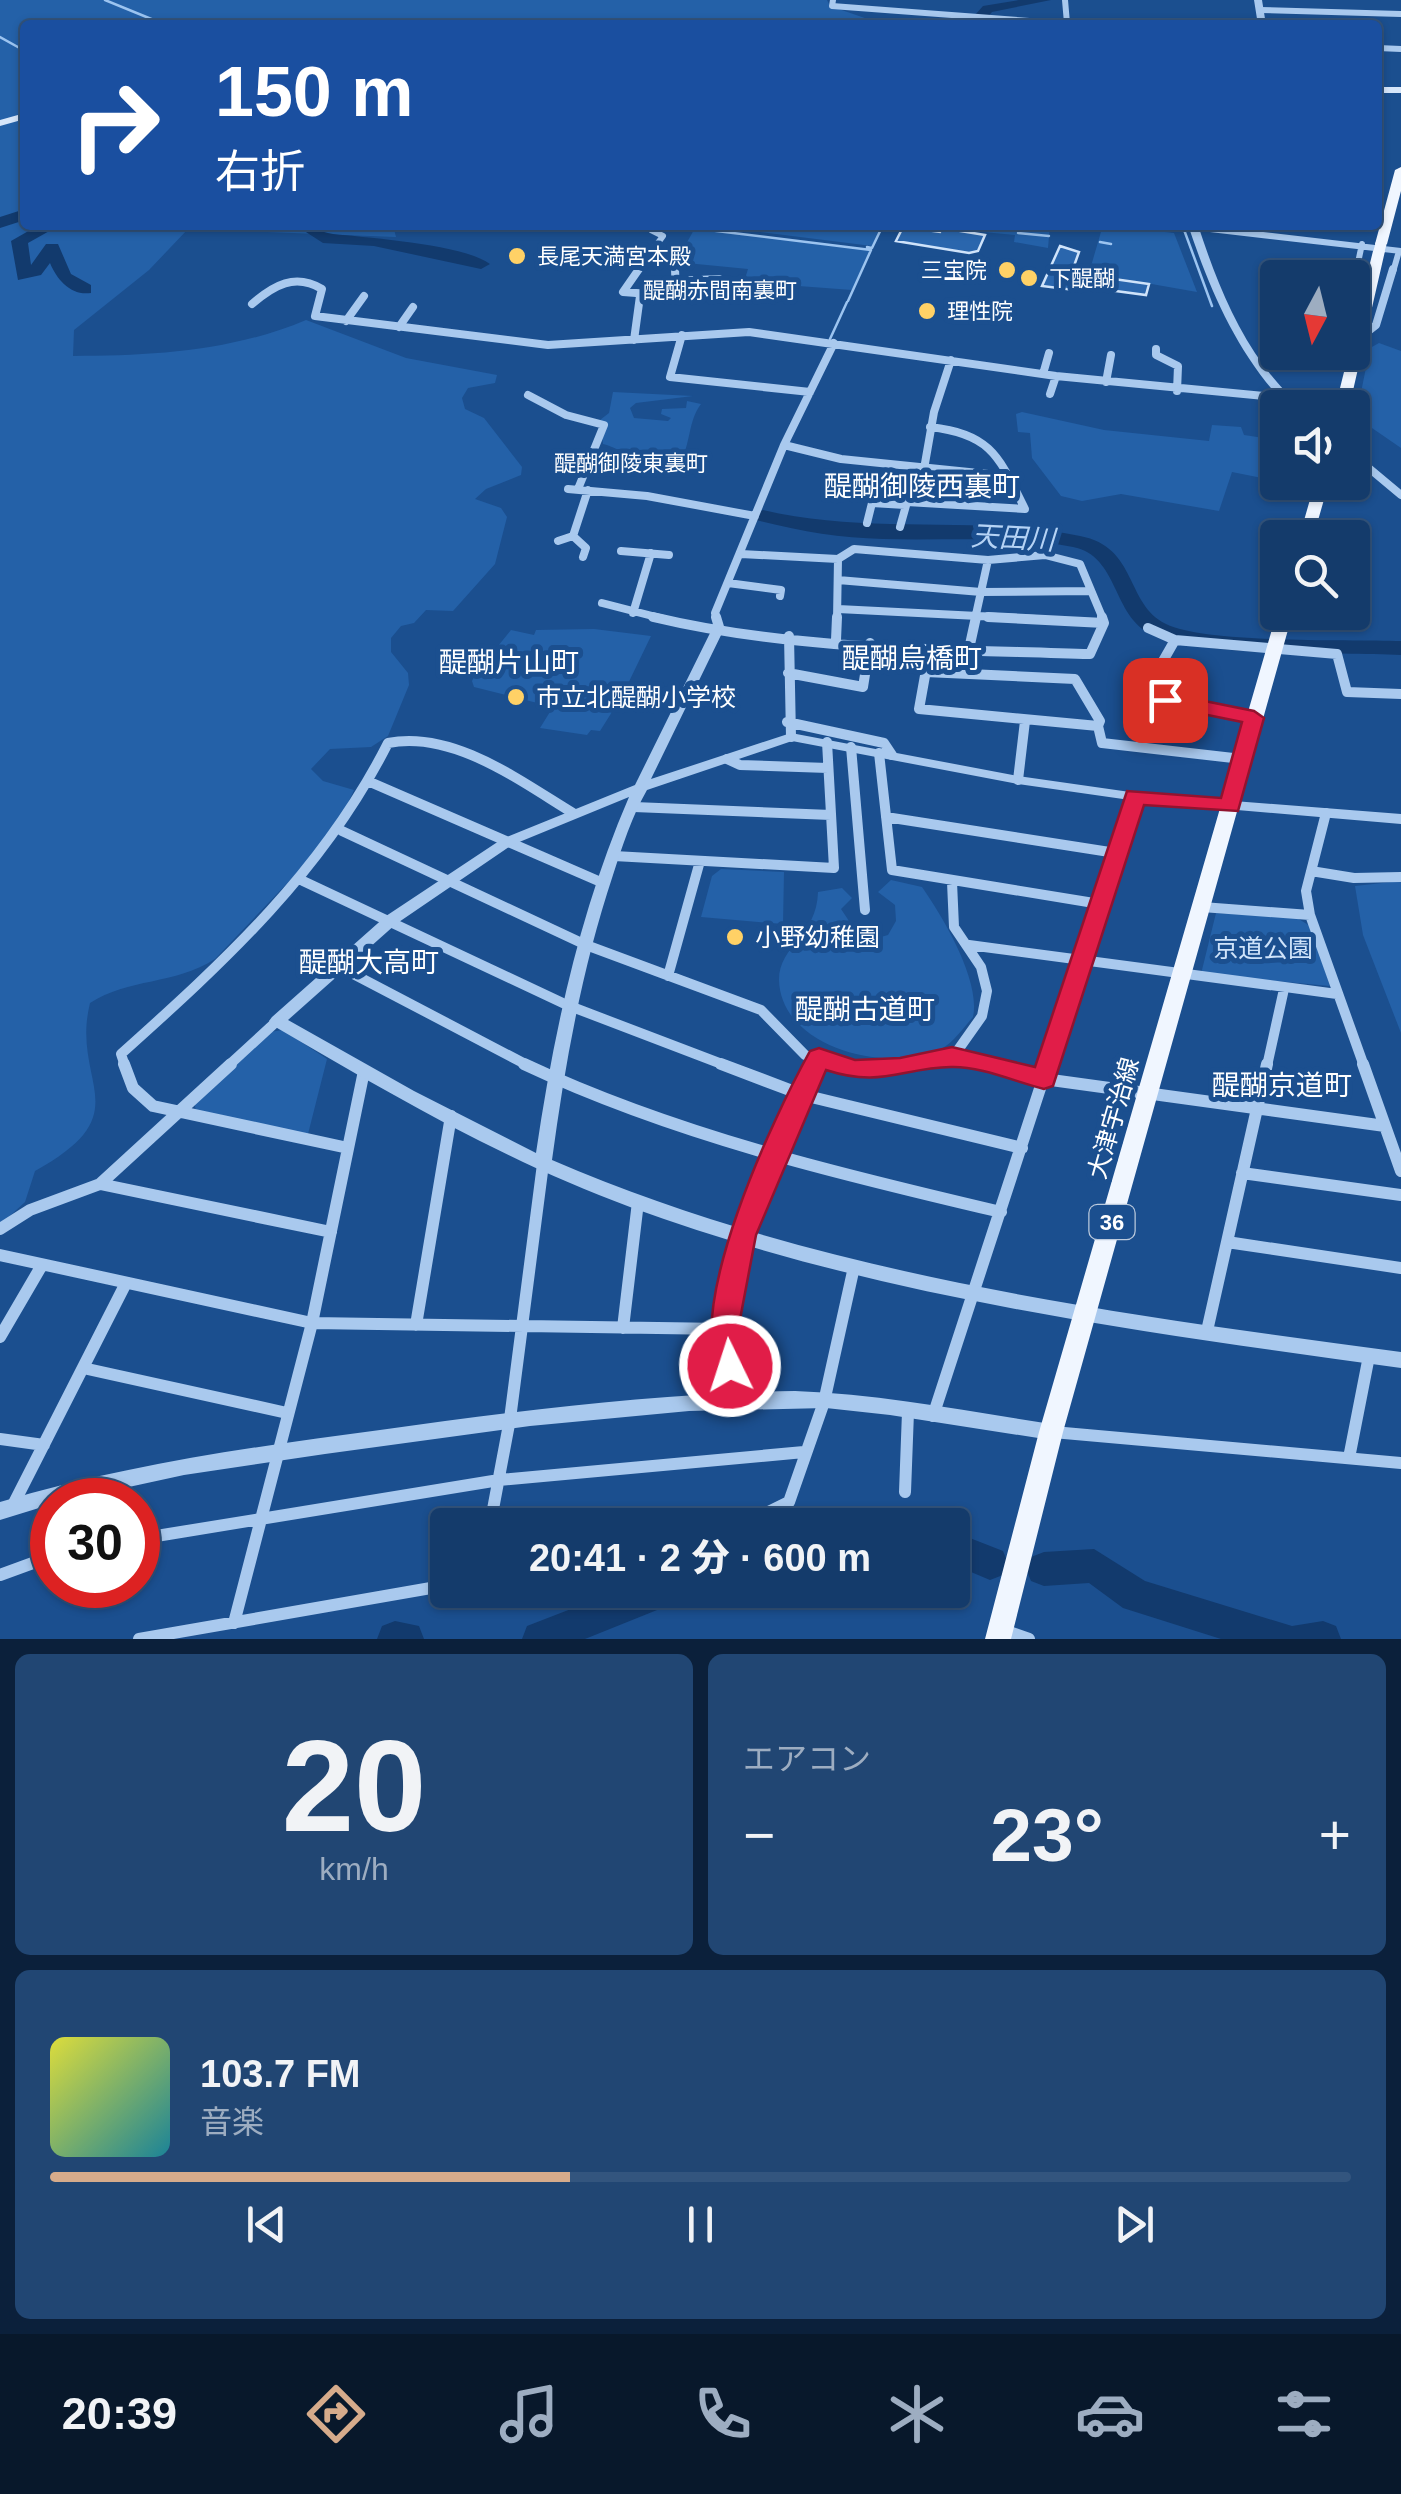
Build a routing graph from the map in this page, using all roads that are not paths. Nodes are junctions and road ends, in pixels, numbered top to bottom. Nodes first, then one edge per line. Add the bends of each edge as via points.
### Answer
1 (832, 0) edge
2 (1258, 0) edge
3 (1360, 0) edge
4 (1260, 10) junction
5 (1322, 12) junction
6 (1360, 12) junction
7 (1401, 14) edge
8 (979, 19) edge
9 (1261, 20) edge
10 (1326, 20) edge
11 (1362, 20) edge
12 (1401, 170) edge
13 (652, 230) dead end
14 (1194, 230) edge
15 (1231, 230) edge
16 (1362, 244) junction
17 (1400, 251) edge
18 (646, 260) junction
19 (1359, 260) edge
20 (719, 279) dead end
21 (675, 281) junction
22 (1370, 282) edge
23 (364, 296) dead end
24 (640, 296) junction
25 (252, 304) dead end
26 (414, 307) dead end
27 (346, 321) junction
28 (398, 327) junction
29 (1370, 328) edge
30 (682, 335) junction
31 (634, 340) junction
32 (834, 342) junction
33 (1156, 348) dead end
34 (1049, 353) dead end
35 (1112, 355) dead end
36 (952, 360) junction
37 (1043, 374) junction
38 (1056, 376) junction
39 (1106, 382) junction
40 (1279, 390) edge
41 (1177, 391) junction
42 (810, 392) junction
43 (1050, 394) dead end
44 (528, 395) dead end
45 (1260, 396) edge
46 (930, 428) junction
47 (784, 446) junction
48 (918, 468) junction
49 (1370, 469) edge
50 (1008, 476) junction
51 (578, 489) junction
52 (1401, 495) edge
53 (906, 503) junction
54 (754, 516) junction
55 (867, 523) dead end
56 (900, 527) dead end
57 (573, 536) junction
58 (558, 541) dead end
59 (620, 551) dead end
60 (651, 553) junction
61 (668, 554) dead end
62 (742, 554) junction
63 (584, 557) dead end
64 (838, 559) junction
65 (988, 560) junction
66 (838, 580) junction
67 (728, 583) junction
68 (1091, 591) junction
69 (981, 592) junction
70 (780, 596) dead end
71 (602, 603) dead end
72 (838, 609) junction
73 (632, 613) junction
74 (974, 619) junction
75 (1104, 623) junction
76 (719, 627) junction
77 (1148, 628) dead end
78 (1280, 630) edge
79 (788, 636) junction
80 (836, 640) junction
81 (1174, 640) junction
82 (870, 643) junction
83 (930, 648) junction
84 (969, 649) junction
85 (1274, 649) junction
86 (926, 672) junction
87 (788, 674) junction
88 (1401, 694) edge
89 (1254, 718) junction
90 (1025, 721) junction
91 (787, 722) junction
92 (1098, 726) junction
93 (791, 737) junction
94 (827, 742) junction
95 (852, 747) junction
96 (885, 754) junction
97 (727, 758) junction
98 (1242, 759) junction
99 (828, 768) junction
100 (1018, 780) junction
101 (370, 782) junction
102 (642, 787) junction
103 (1135, 796) junction
104 (1230, 806) junction
105 (634, 807) junction
106 (573, 813) junction
107 (1326, 813) junction
108 (831, 815) junction
109 (886, 817) junction
110 (1401, 819) edge
111 (342, 831) junction
112 (507, 842) junction
113 (1116, 854) junction
114 (614, 856) junction
115 (700, 861) junction
116 (1311, 871) junction
117 (1401, 877) edge
118 (449, 879) junction
119 (303, 881) junction
120 (952, 882) junction
121 (603, 883) junction
122 (1100, 904) junction
123 (1202, 907) junction
124 (865, 910) dead end
125 (1310, 915) junction
126 (391, 920) junction
127 (968, 945) junction
128 (586, 946) junction
129 (1082, 961) junction
130 (338, 966) junction
131 (668, 976) junction
132 (1182, 976) junction
133 (1284, 989) junction
134 (1338, 994) junction
135 (567, 1006) junction
136 (278, 1021) junction
137 (952, 1057) junction
138 (819, 1058) junction
139 (364, 1071) junction
140 (554, 1077) junction
141 (1044, 1079) junction
142 (1148, 1094) junction
143 (803, 1095) junction
144 (1257, 1110) junction
145 (175, 1113) junction
146 (451, 1116) junction
147 (1385, 1126) junction
148 (348, 1148) junction
149 (1022, 1148) junction
150 (776, 1158) junction
151 (543, 1164) junction
152 (1401, 1171) edge
153 (1242, 1173) junction
154 (100, 1184) junction
155 (1401, 1195) edge
156 (638, 1202) junction
157 (1000, 1212) junction
158 (0, 1229) edge
159 (331, 1232) junction
160 (742, 1235) junction
161 (1226, 1242) junction
162 (0, 1255) edge
163 (42, 1265) junction
164 (854, 1267) junction
165 (1401, 1268) edge
166 (126, 1283) junction
167 (972, 1296) junction
168 (1086, 1313) junction
169 (312, 1323) junction
170 (416, 1325) junction
171 (522, 1326) junction
172 (624, 1328) junction
173 (724, 1330) junction
174 (1207, 1330) junction
175 (0, 1337) edge
176 (1369, 1356) junction
177 (1401, 1360) edge
178 (83, 1368) junction
179 (735, 1402) junction
180 (824, 1402) junction
181 (908, 1412) junction
182 (287, 1413) junction
183 (933, 1416) junction
184 (510, 1419) junction
185 (1050, 1432) junction
186 (0, 1440) edge
187 (44, 1445) junction
188 (277, 1452) junction
189 (804, 1452) junction
190 (1349, 1458) junction
191 (1401, 1463) edge
192 (499, 1480) junction
193 (905, 1492) dead end
194 (493, 1508) edge
195 (777, 1508) edge
196 (6, 1510) edge
197 (262, 1515) junction
198 (160, 1534) edge
199 (30, 1564) edge
200 (0, 1575) edge
201 (430, 1588) edge
202 (234, 1623) junction
203 (999, 1634) edge
204 (139, 1639) edge
205 (1029, 1639) edge

1 - 8 street via 832,6
2 - 4 street
3 - 6 street
4 - 5 street
4 - 9 street
5 - 6 street
5 - 10 street
6 - 7 street
6 - 11 street
12 - 22 main road
13 - 18 street via 663,236
14 - 40 street via 1226,314
15 - 16 street
16 - 17 street
16 - 19 street
17 - 29 street via 1381,315
18 - 21 street via 676,265
18 - 24 street via 623,292
20 - 21 street
21 - 24 street via 676,296
23 - 27 street
24 - 31 street
25 - 27 street via 275,284 309,282 322,289 312,314
26 - 28 street
27 - 28 street
28 - 31 street via 548,345
30 - 31 street
30 - 32 street via 749,332
30 - 42 street via 670,377
32 - 36 street
32 - 42 street
33 - 41 street via 1156,355 1178,366
34 - 37 street
35 - 39 street
36 - 37 street
36 - 46 street
37 - 38 street
38 - 39 street
38 - 43 street
39 - 41 street
41 - 45 street
42 - 47 street
44 - 51 street via 604,425
46 - 48 street
46 - 50 street via 975,432 995,448
47 - 48 street
47 - 54 street
48 - 50 street
48 - 53 street
49 - 52 street
50 - 53 street via 1024,509
51 - 54 street
51 - 57 street
53 - 55 street via 872,503
53 - 56 street
54 - 62 street
57 - 58 street
57 - 63 street via 586,548
59 - 60 street
60 - 61 street
60 - 73 street
62 - 64 street
62 - 67 street
64 - 65 street via 854,549
64 - 66 street
65 - 68 street via 1067,558 1080,564
65 - 69 street
66 - 69 street
66 - 72 street
67 - 70 street via 781,590
67 - 76 street via 715,612
68 - 69 street
68 - 75 street
69 - 74 street
71 - 73 street
72 - 74 street
72 - 80 street
73 - 76 street
74 - 75 street
74 - 84 street
75 - 84 street via 1090,654
76 - 79 street
76 - 102 street
77 - 81 street
78 - 85 main road, 大津宇治線 / 36
79 - 80 street
79 - 87 street
80 - 82 street
81 - 85 street
81 - 89 street via 1151,682 1165,700
82 - 83 street
82 - 87 street via 862,687
83 - 84 street
83 - 86 street
85 - 88 street via 1337,654 1347,692
85 - 89 main road, 大津宇治線 / 36
86 - 90 street via 920,709
86 - 92 street via 1075,679
87 - 91 street
89 - 98 main road, 大津宇治線 / 36
90 - 92 street
90 - 100 street
91 - 93 street
91 - 96 street via 884,743
92 - 98 street via 1102,743
93 - 94 street
93 - 97 street
94 - 95 street
94 - 99 street
95 - 96 street
95 - 124 street
96 - 100 street
96 - 109 street
97 - 99 street via 740,765
97 - 102 street
98 - 104 main road, 大津宇治線 / 36
99 - 108 street
100 - 103 street
101 - 106 street via 388,743 397,738 454,749
101 - 111 street
101 - 112 street
102 - 105 street
102 - 106 street
103 - 104 street
103 - 113 street
104 - 107 street
104 - 123 main road, 大津宇治線 / 36
105 - 108 street
105 - 114 street
106 - 112 street
107 - 110 street
107 - 116 street
108 - 115 street via 834,868
109 - 113 street
109 - 120 street via 892,870
111 - 118 street
111 - 119 street
112 - 118 street
112 - 121 street
113 - 122 street
114 - 115 street
114 - 121 street
115 - 131 street
116 - 117 street
116 - 125 street
118 - 126 street
118 - 128 street
119 - 126 street
119 - 145 street via 120,1054 141,1098
120 - 122 street
120 - 127 street via 954,927
121 - 128 street
122 - 129 street
123 - 125 street
123 - 132 main road, 大津宇治線 / 36
125 - 134 street
126 - 130 street
126 - 135 street
127 - 129 street
127 - 137 street via 987,990 982,1016
128 - 131 street
128 - 135 street
129 - 132 street
129 - 141 street
130 - 136 street
130 - 140 street
131 - 138 street via 762,1010 805,1055
132 - 133 street
132 - 142 main road, 大津宇治線 / 36
133 - 134 street
133 - 144 street
134 - 147 street
135 - 140 street
135 - 143 street
136 - 139 street
136 - 145 street
137 - 138 street via 855,1070
137 - 141 street
138 - 143 street
139 - 146 street
139 - 148 street
140 - 150 street
140 - 151 street
141 - 142 street
141 - 149 street
142 - 144 street
142 - 168 main road, 大津宇治線 / 36
143 - 149 street
143 - 150 street
144 - 147 street
144 - 153 street
145 - 148 street
145 - 154 street
146 - 151 street
146 - 170 street
147 - 152 street
148 - 159 street
149 - 157 street
150 - 157 street
150 - 160 street
151 - 156 street
151 - 171 street
153 - 155 street
153 - 161 street
154 - 158 street via 30,1210
154 - 159 street
156 - 160 street
156 - 172 street
157 - 167 street
159 - 169 street
160 - 164 street
160 - 173 street
161 - 165 street
161 - 174 street
162 - 163 street
163 - 166 street
163 - 175 street
164 - 167 street
164 - 180 street
166 - 169 street
166 - 178 street
167 - 168 street
167 - 183 street
168 - 174 street
168 - 185 main road, 大津宇治線 / 36
169 - 170 street
169 - 182 street
170 - 171 street
171 - 172 street
171 - 184 street
172 - 173 street
173 - 179 street
174 - 176 street
176 - 177 street
176 - 190 street
178 - 182 street
178 - 187 street
179 - 180 street
179 - 184 street
180 - 181 street
180 - 189 street
181 - 183 street
181 - 193 street
182 - 188 street
183 - 185 street
184 - 188 street
184 - 192 street
185 - 190 street
185 - 203 main road, 大津宇治線 / 36
186 - 187 street
187 - 196 street
188 - 196 street via 52,1494
188 - 197 street
189 - 192 street
189 - 195 street via 789,1502
190 - 191 street
192 - 194 street
192 - 197 street
197 - 198 street
197 - 202 street
199 - 200 street
201 - 202 street
202 - 204 street
203 - 205 street

